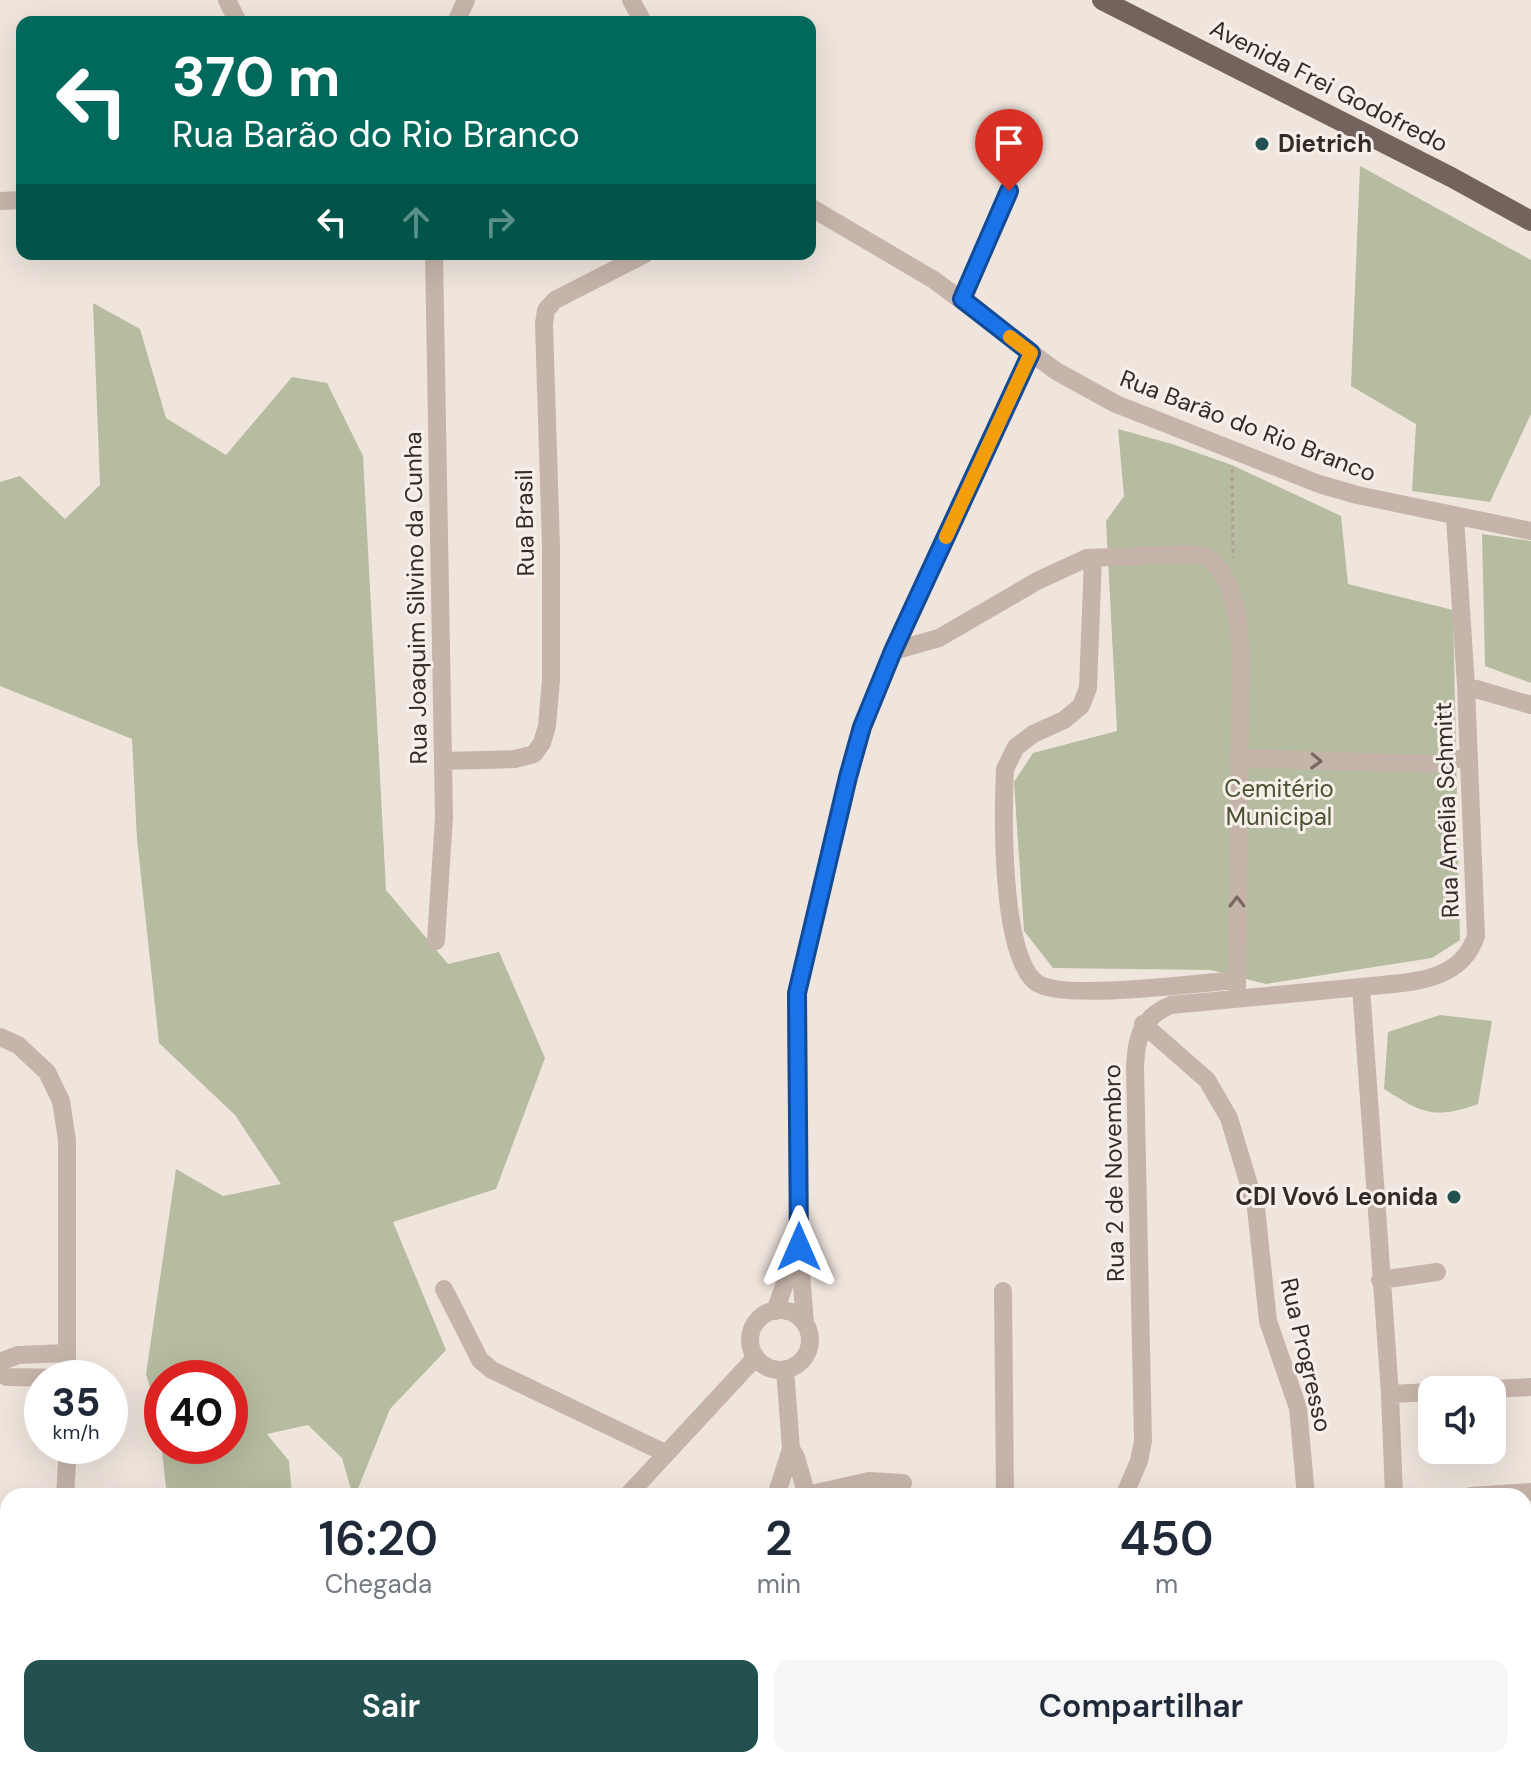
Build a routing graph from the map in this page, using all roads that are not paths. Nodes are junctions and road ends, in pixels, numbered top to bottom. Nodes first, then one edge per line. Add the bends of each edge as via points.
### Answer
1 (1102, 0) edge
2 (1009, 191) dead end
3 (816, 211) edge
4 (1531, 221) edge
5 (434, 260) edge
6 (633, 260) edge
7 (962, 299) junction
8 (1031, 353) junction
9 (1455, 517) junction
10 (1531, 531) edge
11 (1090, 558) junction
12 (893, 651) junction
13 (1466, 686) junction
14 (1531, 705) edge
15 (1469, 757) junction
16 (1238, 758) junction
17 (443, 761) junction
18 (436, 941) dead end
19 (1361, 987) junction
20 (1237, 989) junction
21 (1143, 1024) junction
22 (0, 1037) edge
23 (799, 1247) junction
24 (1437, 1272) dead end
25 (1380, 1280) junction
26 (444, 1289) dead end
27 (1003, 1291) dead end
28 (775, 1311) junction
29 (805, 1323) junction
30 (67, 1353) junction
31 (756, 1357) junction
32 (67, 1360) edge
33 (0, 1362) edge
34 (785, 1369) junction
35 (0, 1374) edge
36 (24, 1377) edge
37 (1531, 1387) edge
38 (1506, 1388) edge
39 (1418, 1393) edge
40 (1390, 1394) junction
41 (791, 1449) junction
42 (665, 1453) junction
43 (67, 1464) edge
44 (903, 1483) dead end
45 (65, 1488) edge
46 (634, 1488) edge
47 (779, 1488) edge
48 (805, 1488) edge
49 (840, 1488) edge
50 (1005, 1488) edge
51 (1127, 1488) edge
52 (1305, 1488) edge
53 (1394, 1488) edge

1 - 4 main road, Avenida Frei Godofredo
2 - 7 street
3 - 7 street, Rua Barão do Rio Branco
5 - 17 street, Rua Joaquim Silvino da Cunha
6 - 17 street, Rua Brasil via 566,293 546,310 551,680 542,743 534,754 515,759
7 - 8 street, Rua Barão do Rio Branco
8 - 9 street, Rua Barão do Rio Branco via 1116,404 1231,450 1357,495
8 - 12 street
9 - 10 street, Rua Barão do Rio Branco
9 - 13 street, Rua Amélia Schmitt
11 - 12 street via 1023,588 939,638
11 - 16 street via 1190,554 1207,557 1218,569 1239,626
11 - 20 street via 1088,688 1081,706 1016,747 1005,769 1009,918 1016,945 1036,982 1058,990
12 - 23 street via 862,727 797,993
13 - 14 street
13 - 15 street, Rua Amélia Schmitt
16 -> 15 street via 1431,764
15 - 19 street, Rua Amélia Schmitt via 1477,917 1472,949 1461,963 1429,979
20 -> 16 street
17 - 18 street, Rua Joaquim Silvino da Cunha
19 - 20 street
19 - 25 street
20 - 21 street via 1171,1005
21 - 51 street, Rua 2 de Novembro via 1135,1068 1143,1441
21 - 52 street, Rua Progresso via 1207,1080 1229,1118 1256,1208 1268,1321 1298,1408
22 - 30 street via 18,1045 47,1072 61,1101 67,1140
23 - 28 street
23 - 29 street
24 - 25 street
25 - 40 street
26 - 42 street via 480,1360 492,1370
27 - 50 street
28 - 29 street via 792,1313
28 - 31 street via 760,1318 751,1333
29 - 34 street via 810,1339 806,1355
30 - 32 street
30 - 33 street via 18,1355
31 - 34 street via 769,1368
31 - 42 street
34 - 41 street
35 - 36 street
37 - 38 street
39 - 40 street
40 - 53 street
41 - 47 street
41 - 48 street
42 - 46 street
43 - 45 street
44 - 49 street via 869,1481

